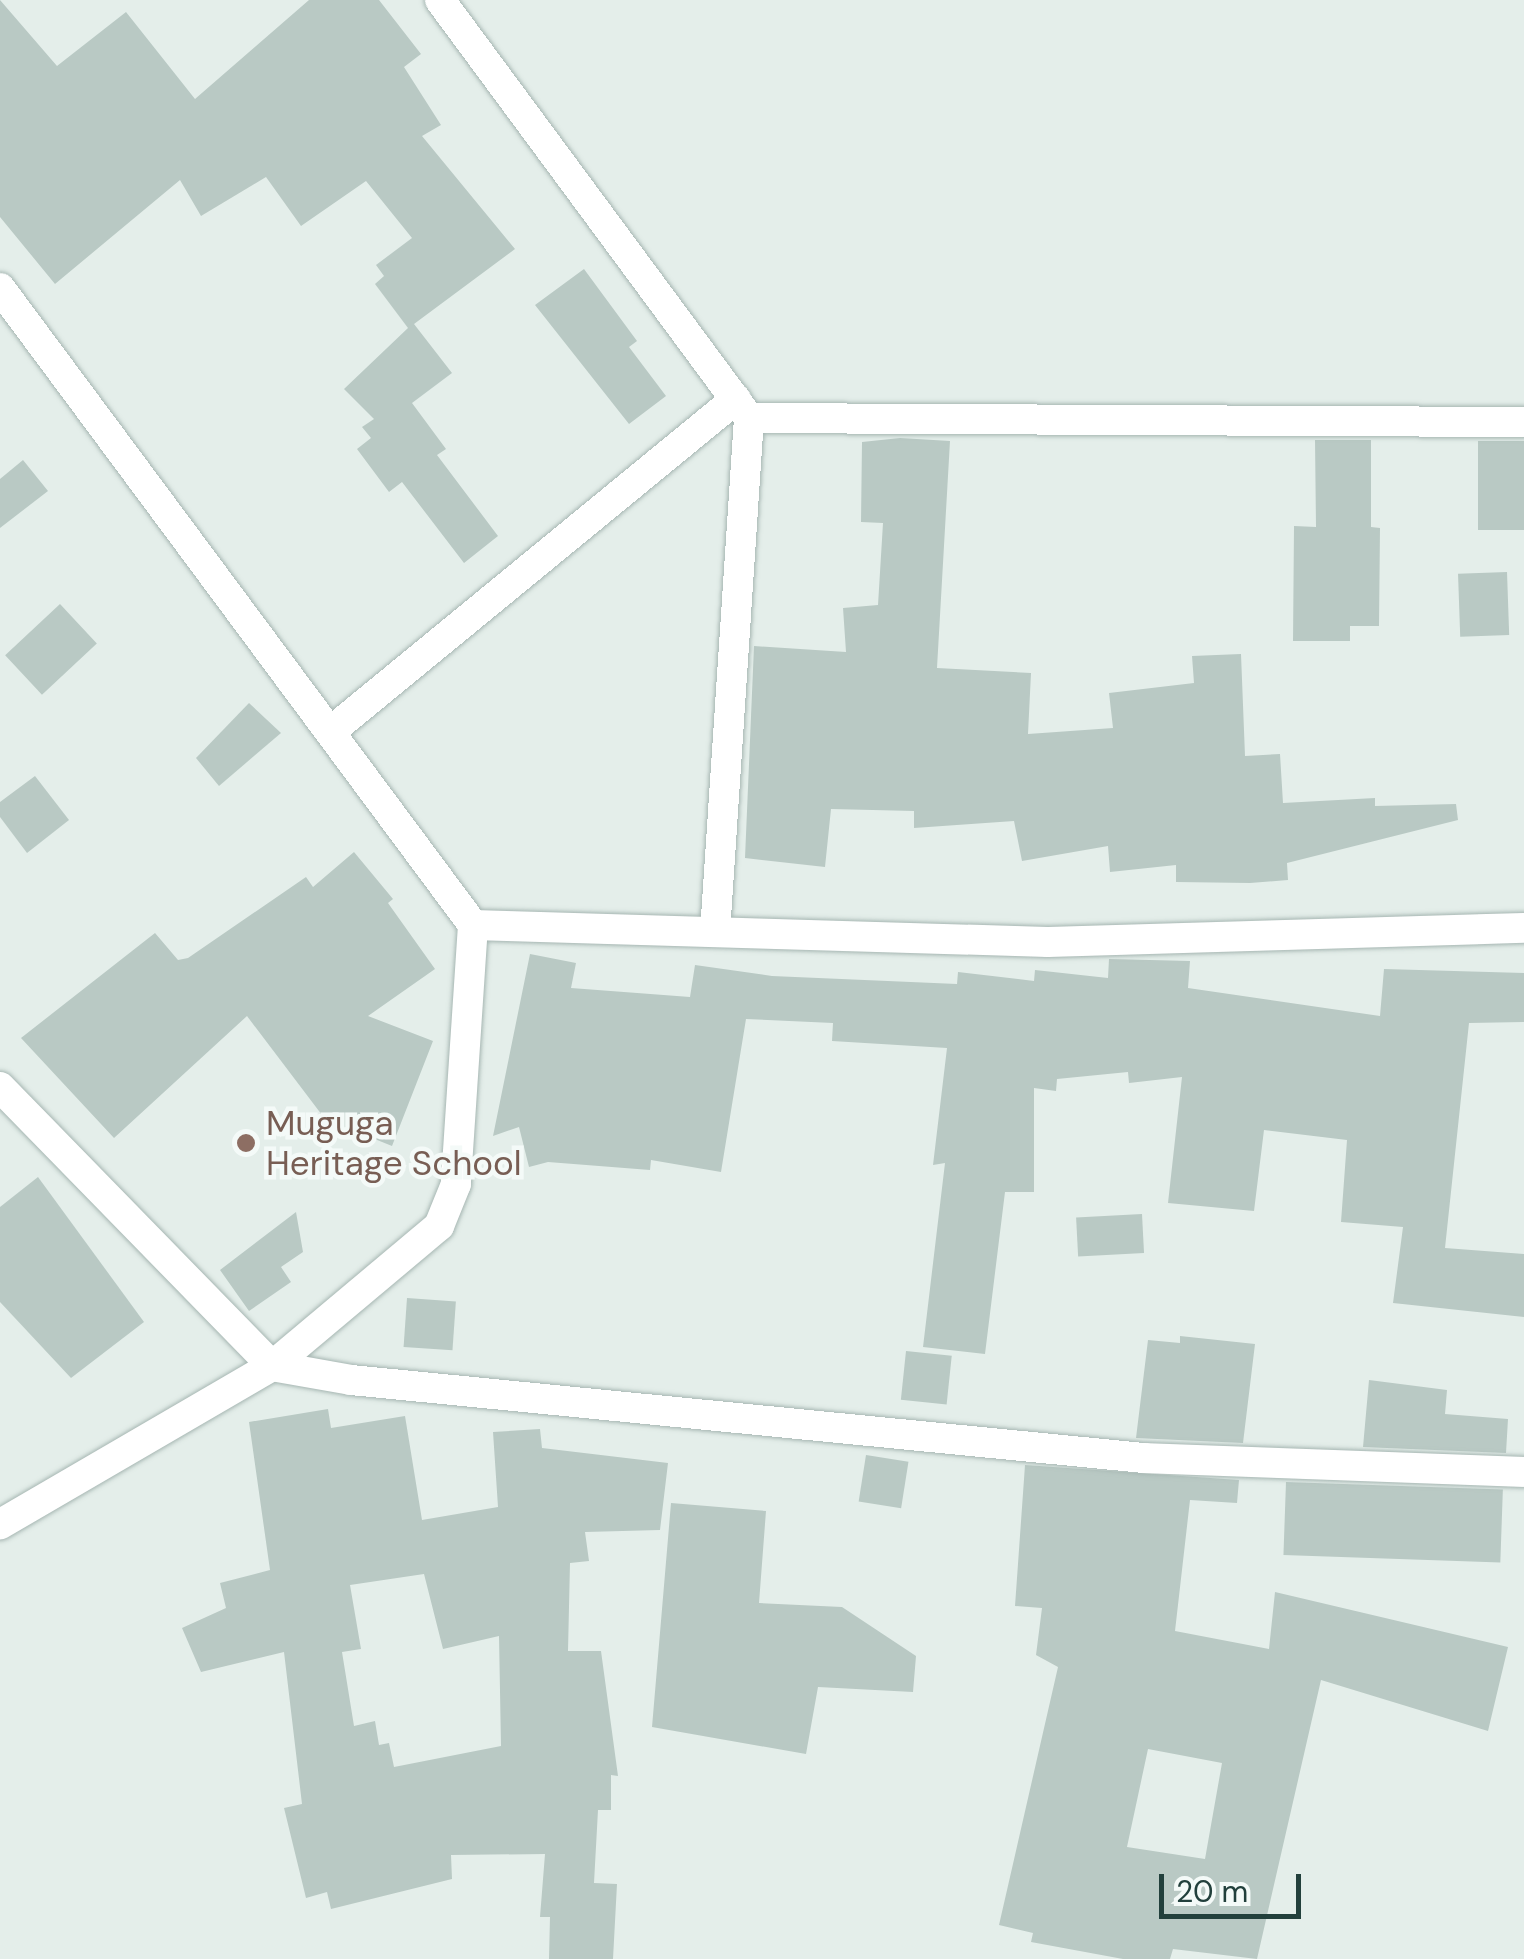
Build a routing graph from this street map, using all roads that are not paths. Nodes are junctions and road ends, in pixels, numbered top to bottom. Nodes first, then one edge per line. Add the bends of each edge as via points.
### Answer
1 (440, 0) edge
2 (0, 288) edge
3 (742, 409) junction
4 (1524, 422) edge
5 (330, 732) junction
6 (473, 925) junction
7 (1524, 928) edge
8 (716, 932) junction
9 (5, 1103) edge
10 (272, 1366) junction
11 (1524, 1472) edge
12 (0, 1524) edge

1 - 3 street
2 - 5 street
3 - 4 street
3 - 5 street
3 - 8 street
5 - 6 street
6 - 8 street
6 - 10 street via 456,1184 439,1226
7 - 8 street via 1048,942
9 - 10 street
10 - 11 street via 352,1380 1143,1458
10 - 12 street

